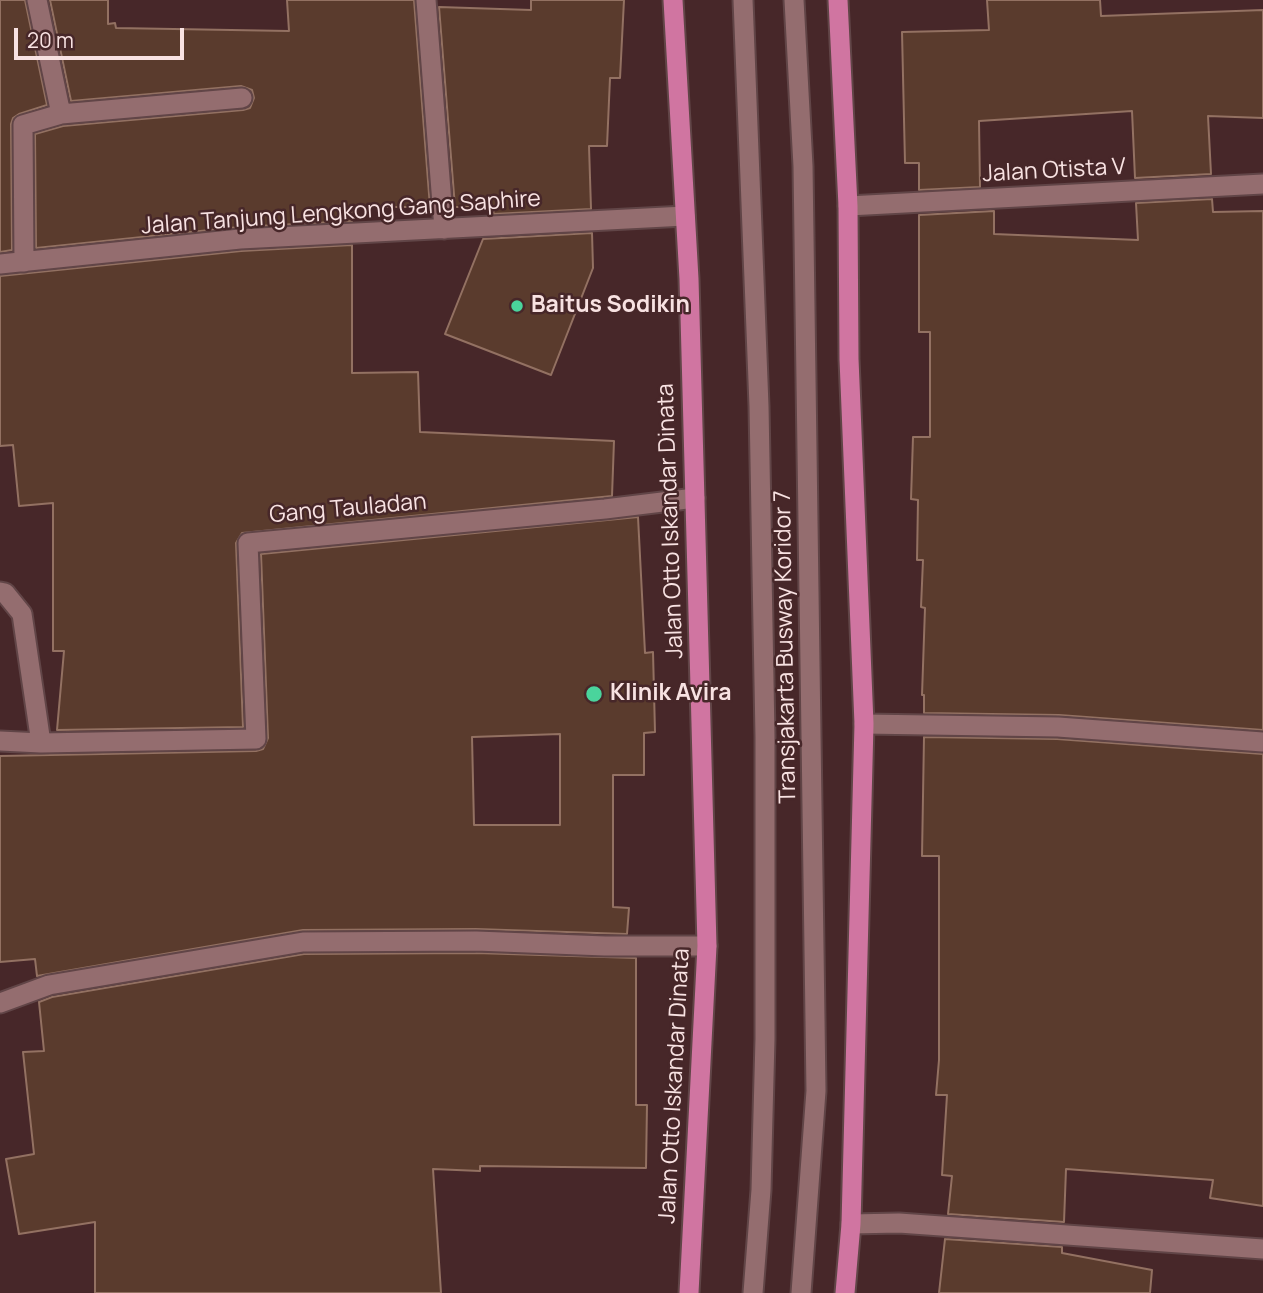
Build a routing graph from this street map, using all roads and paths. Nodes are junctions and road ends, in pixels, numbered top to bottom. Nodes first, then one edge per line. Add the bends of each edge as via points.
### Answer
1 (37, 0) edge
2 (426, 0) edge
3 (673, 0) edge
4 (743, 0) edge
5 (794, 0) edge
6 (838, 0) edge
7 (242, 97) dead end
8 (61, 114) junction
9 (1263, 184) edge
10 (848, 206) junction
11 (685, 216) junction
12 (444, 229) junction
13 (24, 262) junction
14 (0, 264) edge
15 (695, 498) junction
16 (0, 592) edge
17 (864, 724) junction
18 (0, 741) edge
19 (1263, 742) edge
20 (41, 743) junction
21 (706, 946) junction
22 (0, 1003) edge
23 (851, 1224) junction
24 (1263, 1249) edge
25 (689, 1293) edge
26 (753, 1293) edge
27 (801, 1293) edge
28 (845, 1293) edge

1 - 8 street
2 - 12 street
3 - 11 main road, Jalan Otto Iskandar Dinata
4 - 26 street, Transjakarta Busway Koridor 7 via 759,405 765,736 765,1039
5 - 27 street, Transjakarta Busway Koridor 7 via 803,166 816,1091
6 - 10 main road
7 - 8 street
8 - 13 street via 23,125
9 - 10 street, Jalan Otista V
10 - 17 main road via 849,359
11 - 12 street, Jalan Tanjung Lengkong Gang Saphire
11 - 15 main road, Jalan Otto Iskandar Dinata
12 - 13 street, Jalan Tanjung Lengkong Gang Saphire via 240,239
13 - 14 street, Jalan Tanjung Lengkong Gang Saphire
15 - 20 street, Gang Tauladan via 248,543 256,739
15 - 21 main road, Jalan Otto Iskandar Dinata
16 - 20 street via 22,614
17 - 19 street via 1058,727
17 - 23 main road
18 - 20 street, Gang Tauladan
21 - 22 street via 303,942 49,985
21 - 25 main road, Jalan Otto Iskandar Dinata
23 - 24 street via 899,1223
23 - 28 main road

